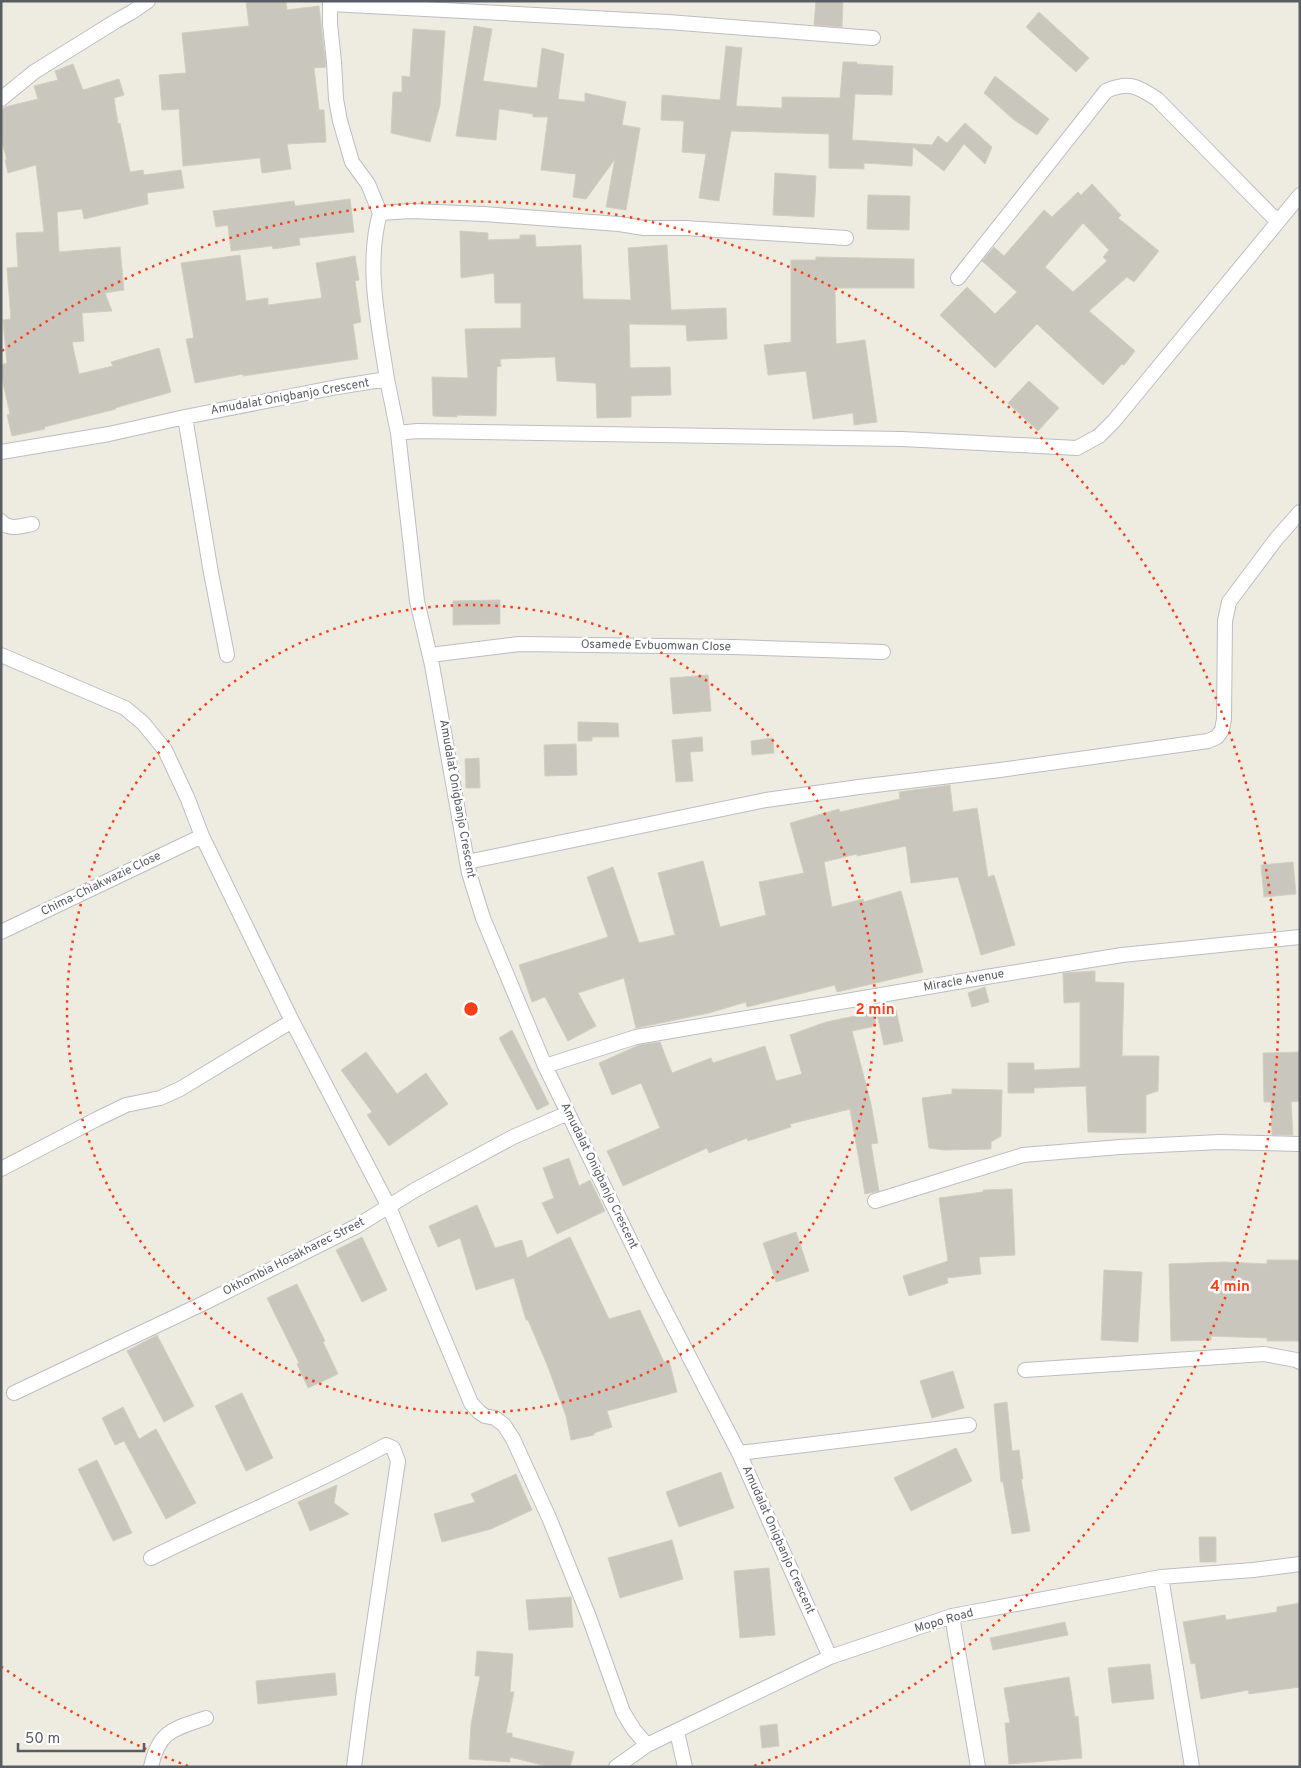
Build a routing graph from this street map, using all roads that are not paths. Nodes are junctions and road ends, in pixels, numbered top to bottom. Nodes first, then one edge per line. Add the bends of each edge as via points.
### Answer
1 (148, 1) edge
2 (330, 3) edge
3 (873, 38) dead end
4 (1, 99) edge
5 (1300, 195) edge
6 (380, 213) junction
7 (1278, 222) junction
8 (846, 238) dead end
9 (958, 278) dead end
10 (387, 380) junction
11 (185, 417) junction
12 (398, 433) junction
13 (1, 452) edge
14 (1300, 512) edge
15 (1, 521) edge
16 (32, 524) dead end
17 (883, 652) dead end
18 (1, 655) edge
19 (227, 655) dead end
20 (430, 655) junction
21 (202, 836) junction
22 (467, 862) junction
23 (1, 932) edge
24 (1300, 937) edge
25 (292, 1021) junction
26 (546, 1066) junction
27 (568, 1113) junction
28 (1300, 1144) edge
29 (1, 1169) edge
30 (875, 1201) dead end
31 (390, 1207) junction
32 (1300, 1362) edge
33 (1025, 1370) dead end
34 (14, 1392) dead end
35 (969, 1425) dead end
36 (739, 1453) junction
37 (152, 1558) dead end
38 (1300, 1564) edge
39 (1161, 1577) junction
40 (952, 1616) junction
41 (830, 1657) junction
42 (206, 1718) dead end
43 (676, 1732) junction
44 (647, 1745) junction
45 (150, 1767) edge
46 (354, 1767) edge
47 (616, 1767) edge
48 (685, 1767) edge
49 (978, 1767) edge
50 (1192, 1767) edge

1 - 4 street via 34,72
2 - 3 street via 668,22
2 - 6 street via 340,121 352,162 368,184
5 - 7 street
6 - 8 street via 484,214 644,228
6 - 10 street via 374,263
7 - 9 street via 1157,100 1138,86 1118,86 1106,92
7 - 12 street via 1114,421 1099,436 1077,448 902,439
10 - 11 street, Amudalat Onigbanjo Crescent
10 - 12 street, Amudalat Onigbanjo Crescent
11 - 13 street, Amudalat Onigbanjo Crescent
11 - 19 street
12 - 20 street, Amudalat Onigbanjo Crescent via 418,601
14 - 22 street via 1229,602 1225,621 1224,719 1217,737 1208,741 766,800
15 - 16 street via 12,528
17 - 20 street, Osamede Evbuomwan Close via 519,644
18 - 21 street via 125,708 143,723 165,750
20 - 22 street, Amudalat Onigbanjo Crescent
21 - 23 street, Chima-Chiakwazie Close
21 - 25 street
22 - 26 street, Amudalat Onigbanjo Crescent via 483,918
24 - 26 street, Miracle Avenue via 1122,955 840,1002 636,1037
25 - 29 street via 180,1089 160,1098 126,1105
25 - 31 street
26 - 27 street, Amudalat Onigbanjo Crescent
27 - 31 street, Okhombia Hosakharec Street via 513,1137
27 - 36 street, Amudalat Onigbanjo Crescent
28 - 30 street via 1218,1142 1023,1155
31 - 34 street, Okhombia Hosakharec Street via 202,1304
31 - 44 street via 472,1402 479,1412 496,1418 504,1425 513,1438 589,1617 623,1712
32 - 33 street via 1264,1354
35 - 36 street
36 - 41 street, Amudalat Onigbanjo Crescent
37 - 46 street via 386,1445 393,1448 398,1461
38 - 39 street, Mopo Road
39 - 40 street, Mopo Road
39 - 50 street
40 - 41 street, Mopo Road
40 - 49 street
41 - 43 street, Mopo Road
42 - 45 street via 172,1729 154,1749
43 - 44 street, Mopo Road
43 - 48 street
44 - 47 street, Mopo Road

